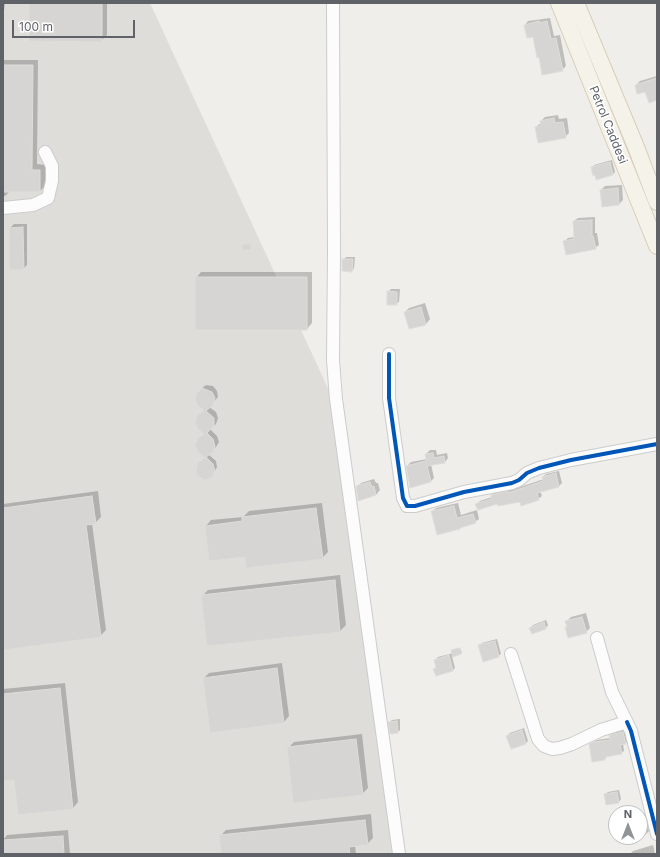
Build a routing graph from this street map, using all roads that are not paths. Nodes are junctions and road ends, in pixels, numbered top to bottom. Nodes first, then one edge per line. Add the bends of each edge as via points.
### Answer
1 (333, 3) edge
2 (558, 3) edge
3 (576, 3) edge
4 (45, 152) dead end
5 (657, 202) edge
6 (3, 208) edge
7 (657, 246) edge
8 (389, 354) dead end
9 (657, 444) edge
10 (597, 638) dead end
11 (511, 654) dead end
12 (627, 722) junction
13 (657, 834) edge
14 (399, 854) edge

1 - 14 street via 333,360
2 - 7 main road, Petrol Caddesi
3 - 5 main road, Petrol Caddesi
4 - 6 street via 52,166 48,198 33,205
8 - 9 street via 389,398 407,506 512,483 539,468 571,460
10 - 12 street via 612,692
11 - 12 street via 538,739 544,746 560,748
12 - 13 street

